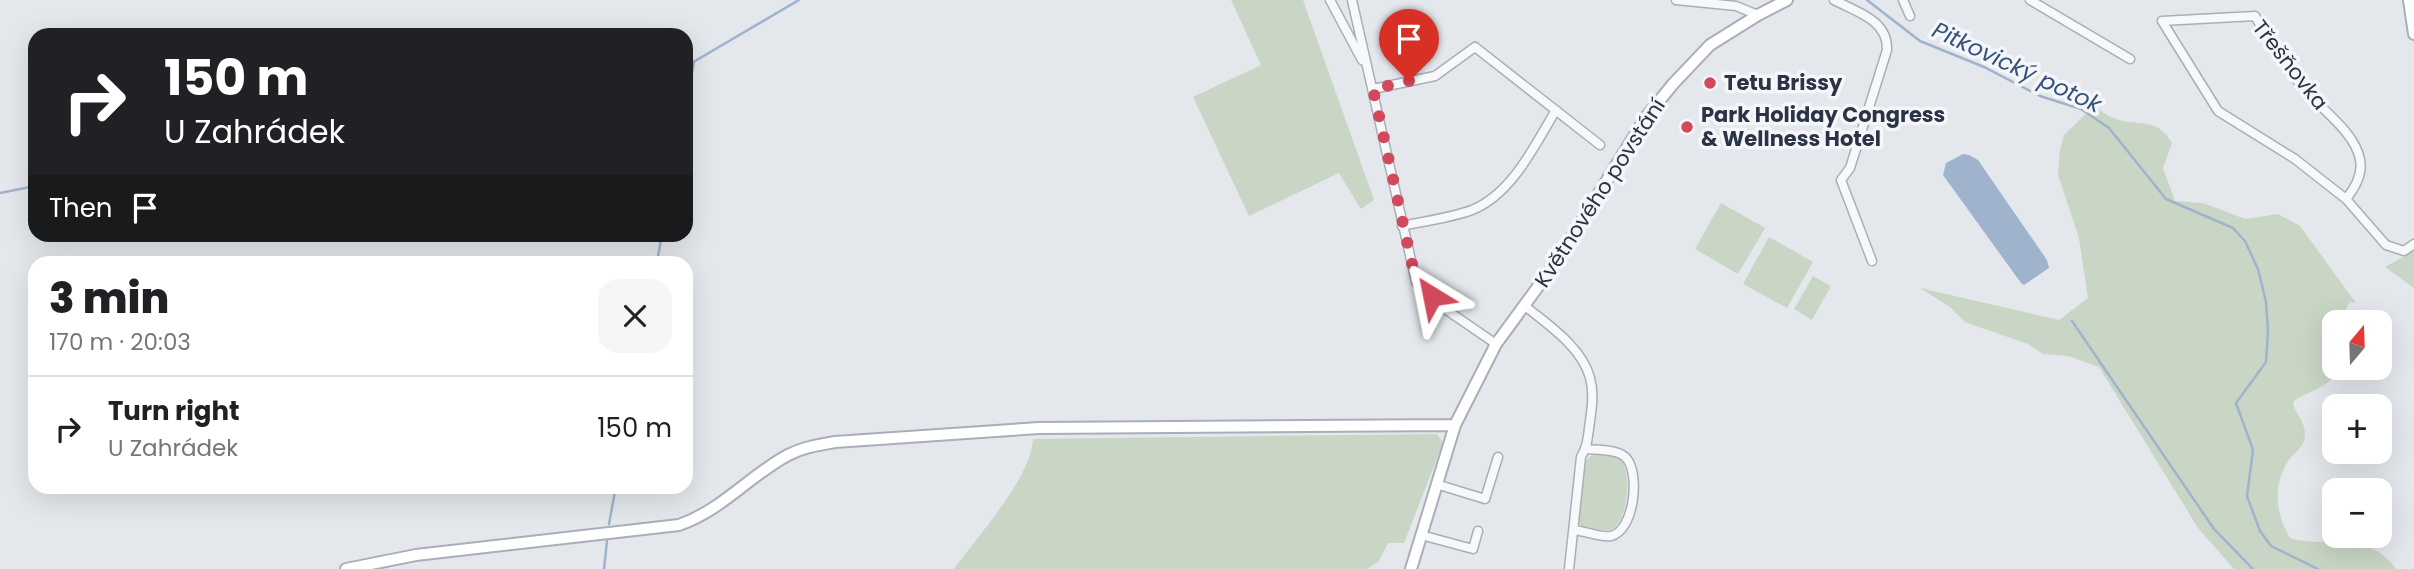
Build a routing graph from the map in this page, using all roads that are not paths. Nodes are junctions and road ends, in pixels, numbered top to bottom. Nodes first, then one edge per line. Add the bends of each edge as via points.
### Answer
1 (1330, 0) edge
2 (1352, 0) edge
3 (1676, 0) edge
4 (1787, 0) edge
5 (1834, 0) edge
6 (1903, 0) edge
7 (2030, 0) edge
8 (2409, 0) edge
9 (1758, 15) junction
10 (1910, 16) dead end
11 (2414, 34) edge
12 (2130, 59) dead end
13 (1367, 68) junction
14 (1373, 89) junction
15 (1556, 110) junction
16 (1600, 145) dead end
17 (2346, 199) junction
18 (1402, 226) junction
19 (2414, 244) edge
20 (1872, 261) dead end
21 (1525, 306) junction
22 (1496, 344) junction
23 (1455, 425) junction
24 (1586, 449) junction
25 (1498, 457) dead end
26 (1436, 484) junction
27 (1574, 530) junction
28 (1478, 531) dead end
29 (1420, 535) junction
30 (346, 569) edge
31 (1411, 569) edge
32 (1569, 569) edge

1 - 13 street
2 - 13 street
3 - 9 street via 1736,6
4 - 9 street, Květnového povstání
5 - 20 street via 1875,21 1887,37 1887,50 1850,168 1841,180
6 - 10 street
7 - 12 street
8 - 11 street
9 - 21 street, Květnového povstání via 1710,45 1646,117
13 - 14 street
14 - 15 street via 1435,76 1475,47
14 - 18 street
15 - 16 street
15 - 18 street via 1519,169 1489,200 1473,209
17 - 17 street, Třešňovka via 2358,184 2361,161 2356,146 2305,90 2255,16 2162,21 2218,111 2295,159
17 - 19 street, Třešňovka via 2386,244 2404,251
18 - 22 street via 1416,282
21 - 22 street, Květnového povstání
21 - 24 street via 1579,356 1590,376 1593,396
22 - 23 street, Květnového povstání
23 - 26 street, Květnového povstání
23 - 30 street via 1040,428 835,442 788,455 708,513 679,525 416,555
24 - 27 street via 1581,457
24 - 27 street via 1627,458 1634,495 1620,532 1609,537
25 - 26 street via 1485,499
26 - 29 street, Květnového povstání
27 - 32 street
28 - 29 street via 1473,549
29 - 31 street, Květnového povstání

